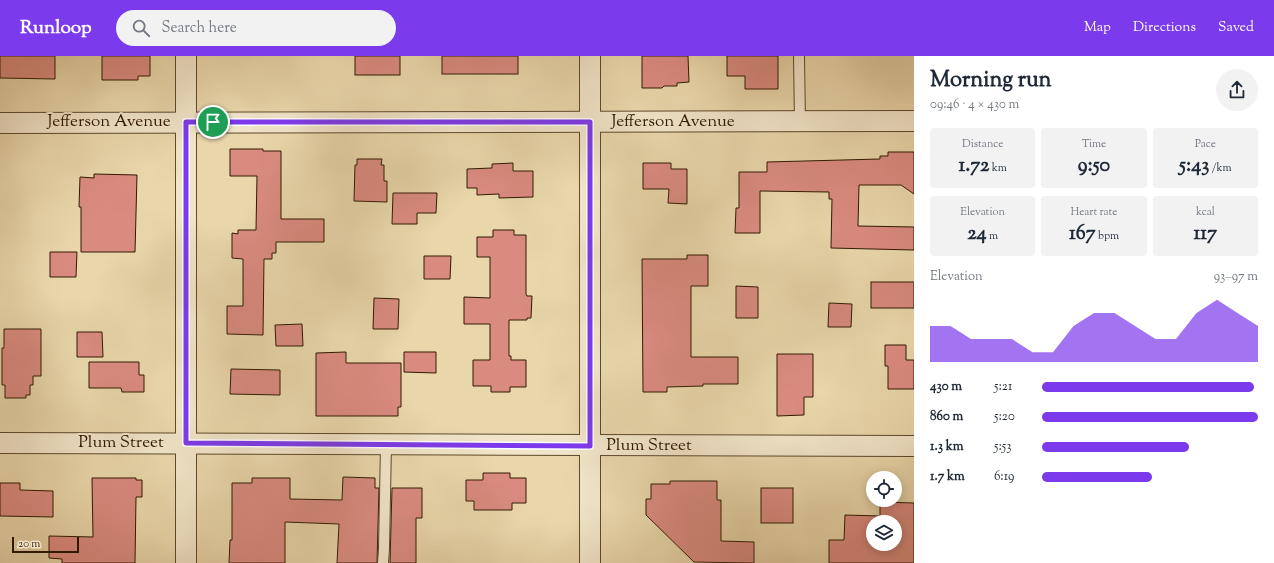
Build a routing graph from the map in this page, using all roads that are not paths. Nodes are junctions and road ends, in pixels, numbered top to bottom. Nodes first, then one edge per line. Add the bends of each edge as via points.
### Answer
1 (186, 56) edge
2 (590, 56) edge
3 (800, 56) edge
4 (914, 121) edge
5 (186, 122) junction
6 (590, 122) junction
7 (800, 122) junction
8 (0, 123) edge
9 (0, 443) edge
10 (186, 443) junction
11 (386, 444) junction
12 (590, 446) junction
13 (914, 446) edge
14 (186, 563) edge
15 (383, 563) edge
16 (590, 563) edge

1 - 5 street
2 - 6 street
3 - 7 lane
4 - 7 street, Jefferson Avenue
5 - 6 street, Jefferson Avenue
5 - 8 street, Jefferson Avenue
5 - 10 street
6 - 7 street, Jefferson Avenue
6 - 12 street
9 - 10 street, Plum Street
10 - 11 street, Plum Street
10 - 14 street
11 - 12 street, Plum Street
11 - 15 lane
12 - 13 street, Plum Street
12 - 16 street

